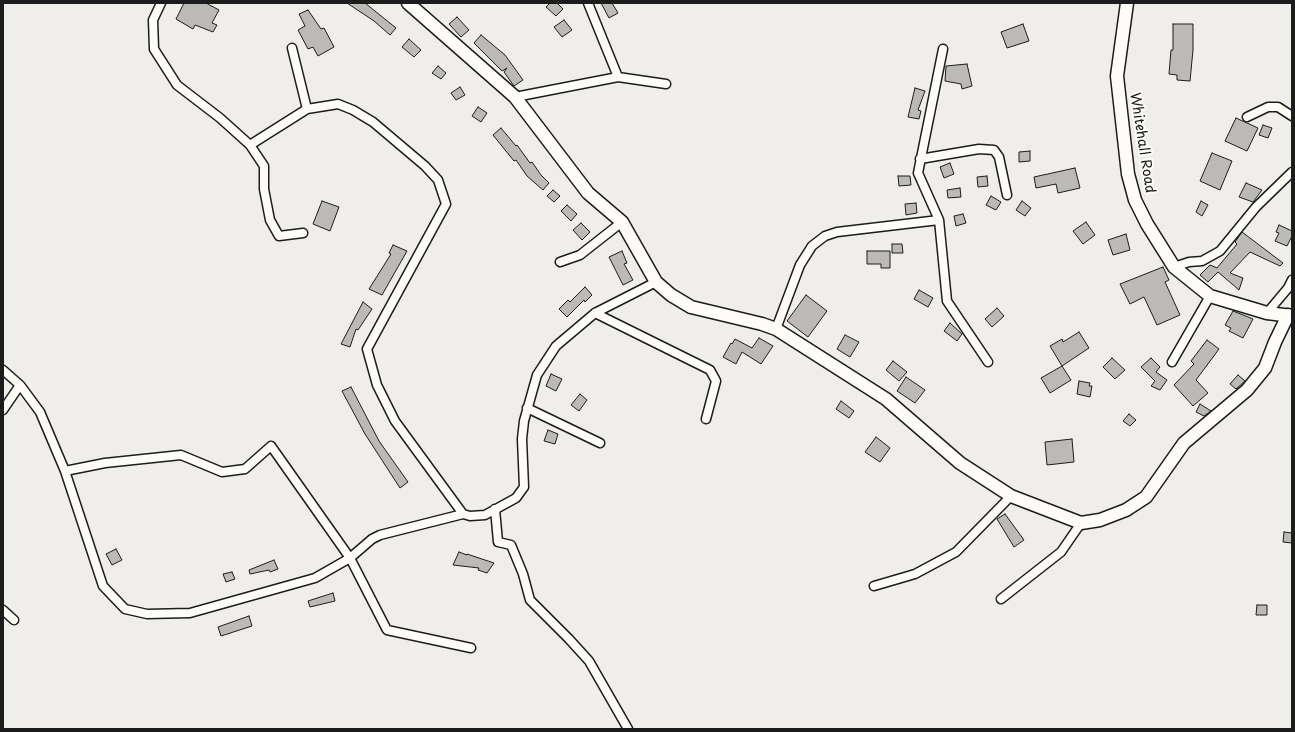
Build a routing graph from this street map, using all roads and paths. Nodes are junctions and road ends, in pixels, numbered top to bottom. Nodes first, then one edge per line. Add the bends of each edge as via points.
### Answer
1 (162, 3) edge
2 (408, 3) edge
3 (588, 3) edge
4 (1127, 3) edge
5 (292, 48) dead end
6 (943, 49) dead end
7 (618, 77) junction
8 (666, 84) dead end
9 (515, 97) junction
10 (307, 109) junction
11 (1292, 116) edge
12 (1247, 117) dead end
13 (250, 145) junction
14 (920, 158) junction
15 (1292, 172) edge
16 (1007, 195) dead end
17 (939, 220) junction
18 (622, 222) junction
19 (302, 233) dead end
20 (560, 262) dead end
21 (1174, 267) junction
22 (1292, 280) edge
23 (656, 282) junction
24 (1210, 296) junction
25 (595, 313) junction
26 (1267, 313) junction
27 (1290, 316) edge
28 (776, 329) junction
29 (988, 362) dead end
30 (1172, 362) dead end
31 (3, 370) edge
32 (20, 385) junction
33 (527, 408) junction
34 (3, 410) edge
35 (706, 419) dead end
36 (600, 443) dead end
37 (65, 471) junction
38 (1011, 496) junction
39 (495, 509) junction
40 (463, 514) junction
41 (1081, 523) junction
42 (350, 558) junction
43 (874, 586) dead end
44 (1001, 599) dead end
45 (3, 610) edge
46 (14, 620) dead end
47 (471, 648) dead end
48 (628, 729) edge

1 - 13 street via 153,20 154,49 177,85
2 - 9 street
3 - 7 street
4 - 21 street, Whitehall Road via 1117,76 1128,174 1135,200
5 - 10 street
6 - 14 street
7 - 8 street
7 - 9 street
9 - 18 street via 588,194
10 - 13 street
10 - 40 street via 338,104 353,110 373,122 438,180 446,204 367,349 377,385 395,421
11 - 12 street via 1278,107 1268,108
13 - 19 street via 264,166 264,189 270,220 279,236
14 - 16 street via 979,149 994,150 999,157
14 - 17 street via 918,173
15 - 21 street via 1256,207 1220,251 1202,261
17 - 28 street via 837,232 825,236 812,246 800,265
17 - 29 street via 947,301
18 - 20 street via 580,255
18 - 23 street
21 - 24 street, Whitehall Road
22 - 26 street
23 - 25 street
23 - 28 street via 670,295 691,307
24 - 26 street, Whitehall Road
24 - 30 street
25 - 33 street via 556,346 537,375
25 - 35 street via 710,370 716,382
26 - 27 street, Whitehall Road
27 - 41 street via 1275,342 1265,368 1247,390 1184,443 1146,497 1126,510 1100,520
28 - 38 street via 886,399 960,463
31 - 32 street
32 - 34 street
32 - 37 street via 40,412
33 - 36 street
33 - 39 street via 522,439 524,487 516,498
37 - 42 street via 105,463 181,455 222,472 245,469 271,446
37 - 42 street via 103,586 125,609 147,614 190,613 315,578
38 - 41 street
38 - 43 street via 956,552 915,574
39 - 40 street via 485,515
39 - 48 street via 498,542 511,545 530,600 589,661
40 - 42 street via 380,535
41 - 44 street via 1061,552
42 - 47 street via 387,630
45 - 46 street

